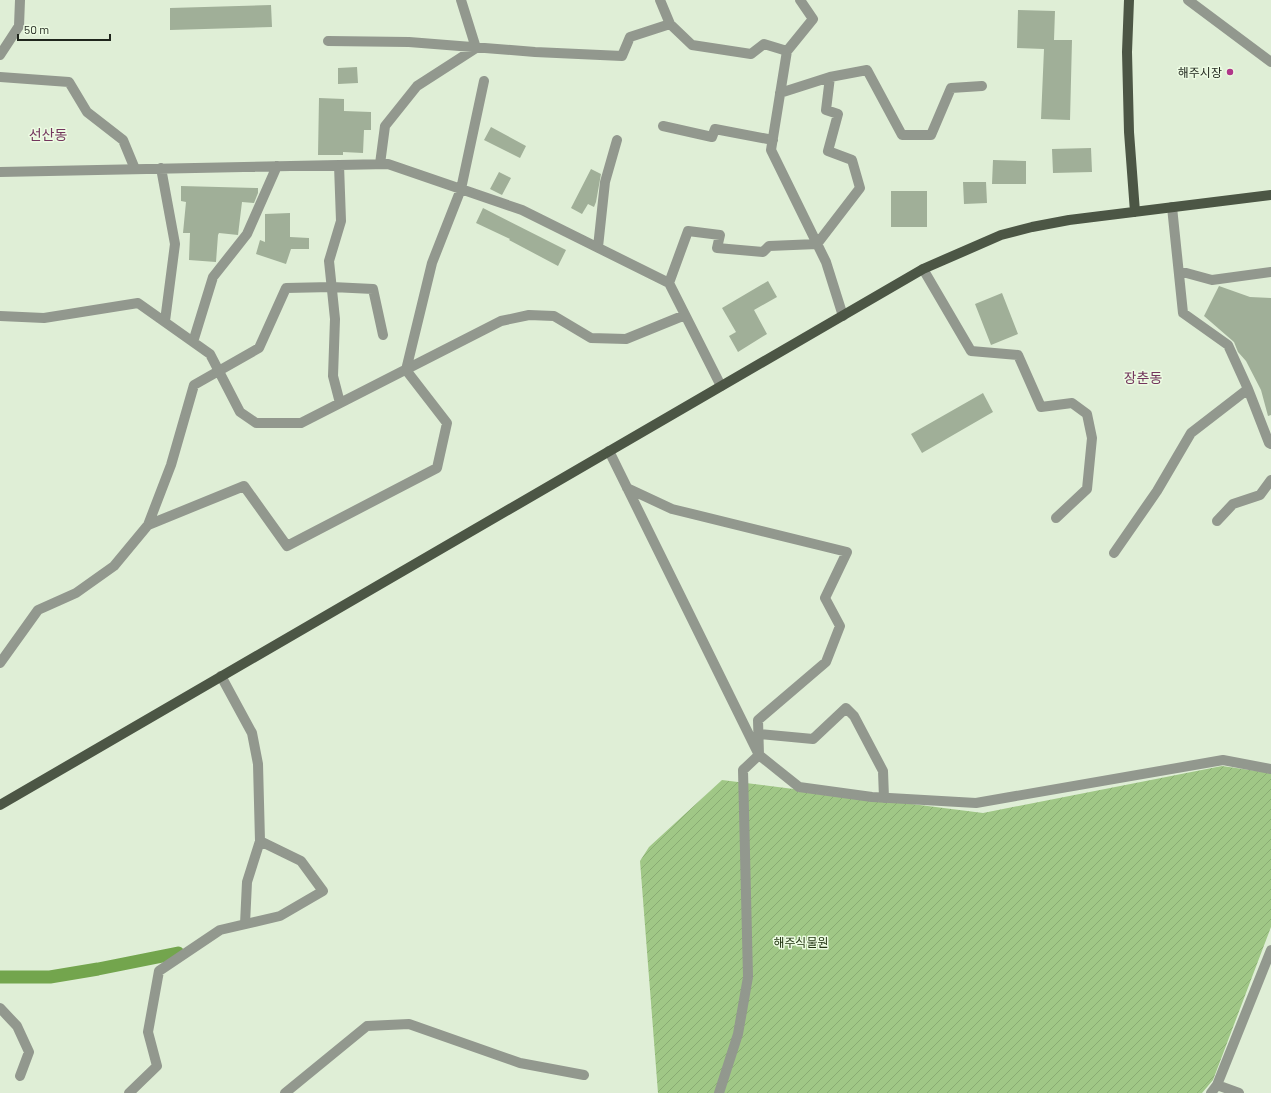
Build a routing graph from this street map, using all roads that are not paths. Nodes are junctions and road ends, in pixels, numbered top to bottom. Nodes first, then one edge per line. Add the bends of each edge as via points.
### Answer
1 (20, 0) edge
2 (461, 0) edge
3 (660, 0) edge
4 (800, 0) edge
5 (1129, 0) edge
6 (1188, 0) edge
7 (670, 24) junction
8 (328, 41) dead end
9 (476, 48) junction
10 (787, 50) junction
11 (0, 55) edge
12 (1271, 62) edge
13 (0, 77) edge
14 (830, 77) junction
15 (484, 81) dead end
16 (982, 86) dead end
17 (780, 94) junction
18 (663, 126) dead end
19 (617, 140) dead end
20 (773, 140) junction
21 (380, 164) junction
22 (339, 165) junction
23 (277, 166) junction
24 (161, 168) junction
25 (135, 169) junction
26 (0, 172) edge
27 (461, 189) junction
28 (1271, 195) edge
29 (1172, 207) junction
30 (1135, 212) junction
31 (817, 244) junction
32 (598, 248) junction
33 (923, 269) junction
34 (1179, 271) junction
35 (1271, 272) edge
36 (669, 283) junction
37 (332, 287) junction
38 (685, 315) junction
39 (0, 316) edge
40 (843, 316) junction
41 (165, 322) junction
42 (383, 335) dead end
43 (193, 342) junction
44 (406, 370) junction
45 (219, 371) junction
46 (721, 386) junction
47 (1248, 389) junction
48 (340, 403) junction
49 (1271, 444) edge
50 (609, 451) junction
51 (1271, 480) edge
52 (627, 488) junction
53 (1056, 518) dead end
54 (1217, 521) dead end
55 (148, 525) junction
56 (1114, 553) dead end
57 (0, 663) edge
58 (221, 676) junction
59 (758, 734) junction
60 (759, 756) junction
61 (1271, 769) edge
62 (884, 798) junction
63 (0, 804) edge
64 (260, 841) junction
65 (245, 924) junction
66 (1271, 950) edge
67 (0, 1008) edge
68 (584, 1075) dead end
69 (20, 1076) dead end
70 (1214, 1089) edge
71 (129, 1093) edge
72 (285, 1093) edge
73 (719, 1093) edge
74 (1239, 1093) edge

1 - 11 street via 19,26
2 - 9 street
3 - 7 street
4 - 10 street via 814,19
5 - 30 main road via 1129,132
6 - 12 street
7 - 9 street via 630,37 622,56
7 - 10 street via 692,45 751,54 764,44
8 - 9 street via 408,42
9 - 21 street via 416,86 384,126
10 - 17 street
13 - 25 street via 68,82 87,112 122,140
14 - 16 street via 867,70 902,135 931,135 951,88
14 - 17 street
14 - 31 street via 826,110 838,114 828,151 852,160 860,188
15 - 27 street
17 - 20 street
18 - 20 street via 712,138 715,129
19 - 32 street via 605,182
20 - 31 street via 771,150
21 - 22 street
21 - 27 street via 388,164
22 - 23 street
22 - 37 street via 341,221 330,261
23 - 24 street
23 - 43 street via 247,234 213,278
24 - 25 street
24 - 41 street via 175,244
25 - 26 street
27 - 32 street via 522,210
27 - 44 street via 432,263
28 - 29 main road
29 - 30 main road
29 - 34 street
30 - 33 main road via 1069,220 1001,235
31 - 36 street via 769,246 764,252 717,248 720,235 688,231
31 - 40 street via 826,262
32 - 36 street
33 - 40 main road
33 - 53 street via 971,351 1018,355 1041,407 1072,402 1087,414 1092,438 1087,489
34 - 35 street via 1212,280
34 - 47 street via 1183,313 1228,345
36 - 38 street
37 - 42 street via 373,289
37 - 45 street via 286,288 259,348
37 - 48 street via 335,319 332,376
38 - 44 street via 626,339 592,338 554,316 529,315 501,320
38 - 46 street
39 - 41 street via 44,318 138,303
40 - 46 main road
41 - 43 street
43 - 45 street via 210,354
44 - 48 street
44 - 55 street via 447,423 437,468 287,546 244,486
45 - 48 street via 240,412 256,422 301,423
45 - 55 street via 194,385 171,465
46 - 50 main road
47 - 49 street
47 - 56 street via 1191,433 1158,491
50 - 52 street
50 - 58 main road
51 - 54 street via 1260,495 1233,504
52 - 59 street via 672,509 847,552 825,598 840,626 826,662 758,720
52 - 60 street
55 - 57 street via 114,566 76,593 38,610
58 - 63 main road
58 - 64 street via 252,733 258,764
59 - 60 street
59 - 62 street via 812,739 846,708 854,716 883,771
60 - 62 street via 799,787
60 - 73 street via 743,770 748,976 738,1034
61 - 62 street via 1223,760 976,803
64 - 65 street via 247,882
64 - 65 street via 302,861 323,891 280,916
65 - 71 street via 220,930 159,971 148,1032 157,1066
66 - 70 street
67 - 69 street via 17,1026 29,1052
68 - 72 street via 520,1063 409,1024 367,1026
70 - 74 street

